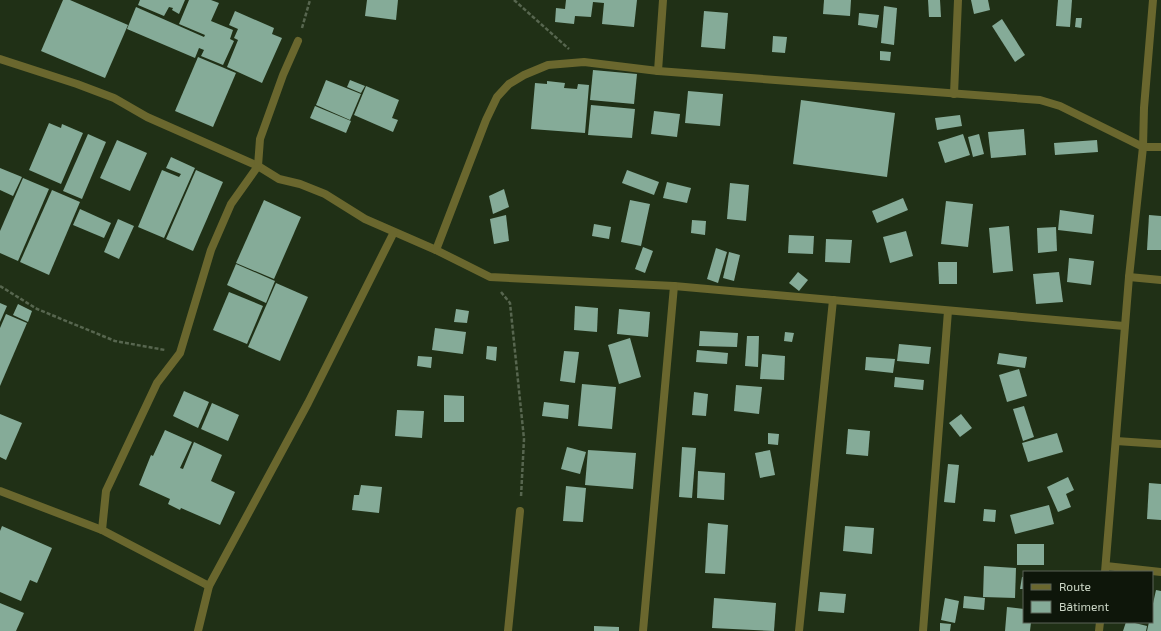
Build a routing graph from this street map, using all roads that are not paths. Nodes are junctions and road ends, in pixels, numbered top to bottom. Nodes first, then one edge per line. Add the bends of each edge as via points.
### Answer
1 (663, 0) edge
2 (958, 0) edge
3 (1154, 0) edge
4 (298, 41) road end
5 (0, 59) edge
6 (658, 71) junction
7 (954, 94) junction
8 (1143, 147) junction
9 (1161, 147) edge
10 (258, 166) junction
11 (394, 232) junction
12 (436, 250) junction
13 (1129, 277) junction
14 (1161, 280) edge
15 (674, 286) junction
16 (833, 300) junction
17 (948, 311) junction
18 (1124, 326) junction
19 (1116, 441) junction
20 (1161, 444) edge
21 (0, 491) edge
22 (520, 511) road end
23 (102, 530) junction
24 (1105, 569) edge
25 (1142, 571) edge
26 (209, 586) junction
27 (198, 631) edge
28 (508, 631) edge
29 (644, 631) edge
30 (799, 631) edge
31 (923, 631) edge

1 - 6 street
2 - 7 street
3 - 8 street
4 - 10 street via 260,139
5 - 10 street via 114,98 148,117
6 - 7 street
6 - 12 street via 584,62 548,65 509,84 497,97 486,120
7 - 8 street via 1051,103
8 - 9 street
8 - 13 street
10 - 11 street via 279,179 325,194 365,219
10 - 23 street via 232,204 211,250 180,353 157,383 106,491
11 - 12 street
11 - 26 street via 308,403
12 - 15 street via 490,277
13 - 14 street
13 - 18 street
15 - 16 street
15 - 29 street
16 - 17 street
16 - 30 street
17 - 18 street
17 - 31 street
18 - 19 street
19 - 20 street
19 - 24 street
21 - 23 street
22 - 28 street
23 - 26 street
24 - 25 street
26 - 27 street

